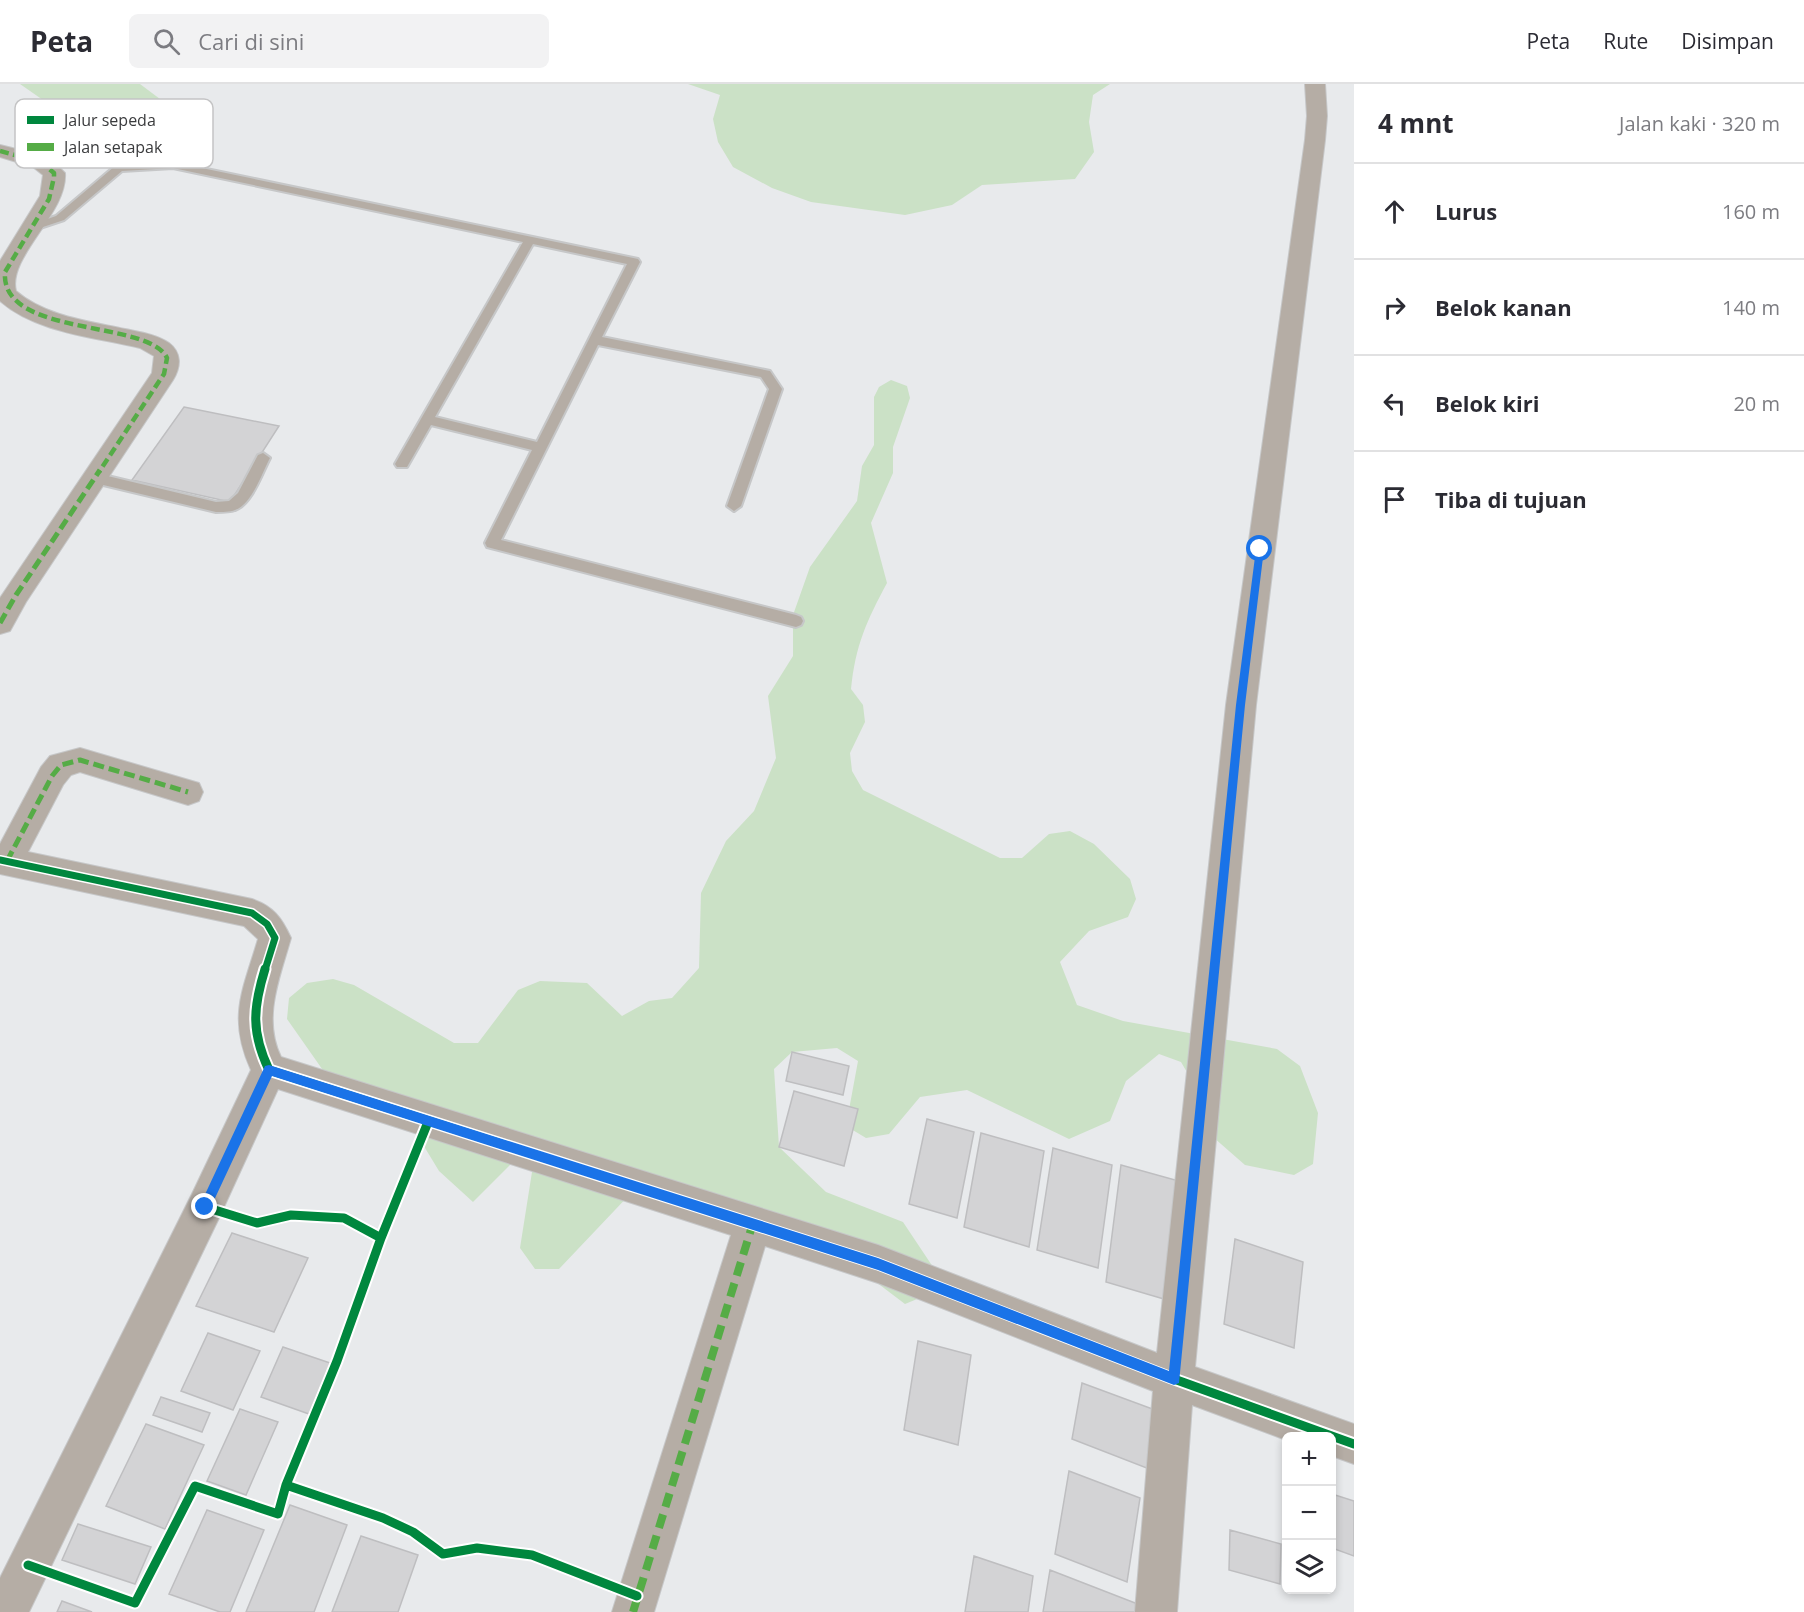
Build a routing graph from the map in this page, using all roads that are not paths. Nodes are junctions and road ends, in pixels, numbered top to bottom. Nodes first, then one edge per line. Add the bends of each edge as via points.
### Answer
1 (1315, 84) edge
2 (0, 151) edge
3 (15, 155) edge
4 (49, 168) edge
5 (119, 168) edge
6 (187, 168) edge
7 (31, 227) junction
8 (530, 240) junction
9 (594, 340) junction
10 (427, 420) junction
11 (540, 447) junction
12 (263, 458) dead end
13 (402, 464) dead end
14 (95, 478) junction
15 (734, 506) dead end
16 (796, 621) dead end
17 (0, 622) edge
18 (188, 792) dead end
19 (4, 860) edge
20 (269, 1070) junction
21 (753, 1223) junction
22 (1174, 1379) junction
23 (1354, 1444) edge
24 (6, 1612) edge
25 (633, 1612) edge
26 (1156, 1612) edge

1 - 22 street via 1315,140 1241,705
2 - 3 street
4 - 7 street via 54,172 54,189
5 - 7 lane via 60,218
6 - 8 lane
7 - 14 street via 5,272 5,293 13,301 42,316 148,342 167,355 169,363 164,374
8 - 9 lane via 634,262
8 - 10 lane
9 - 11 lane
9 - 15 lane via 765,374 776,389
10 - 11 lane
10 - 13 lane
11 - 16 lane via 492,543
12 - 14 lane via 243,496 233,506 216,507
14 - 17 street
18 - 19 street via 80,760 62,765
19 - 20 street via 252,913 267,924 275,938 257,997 256,1023 257,1042
20 - 21 street
20 - 24 street
21 - 22 street via 878,1264
21 - 25 street
22 - 23 street
22 - 26 street

